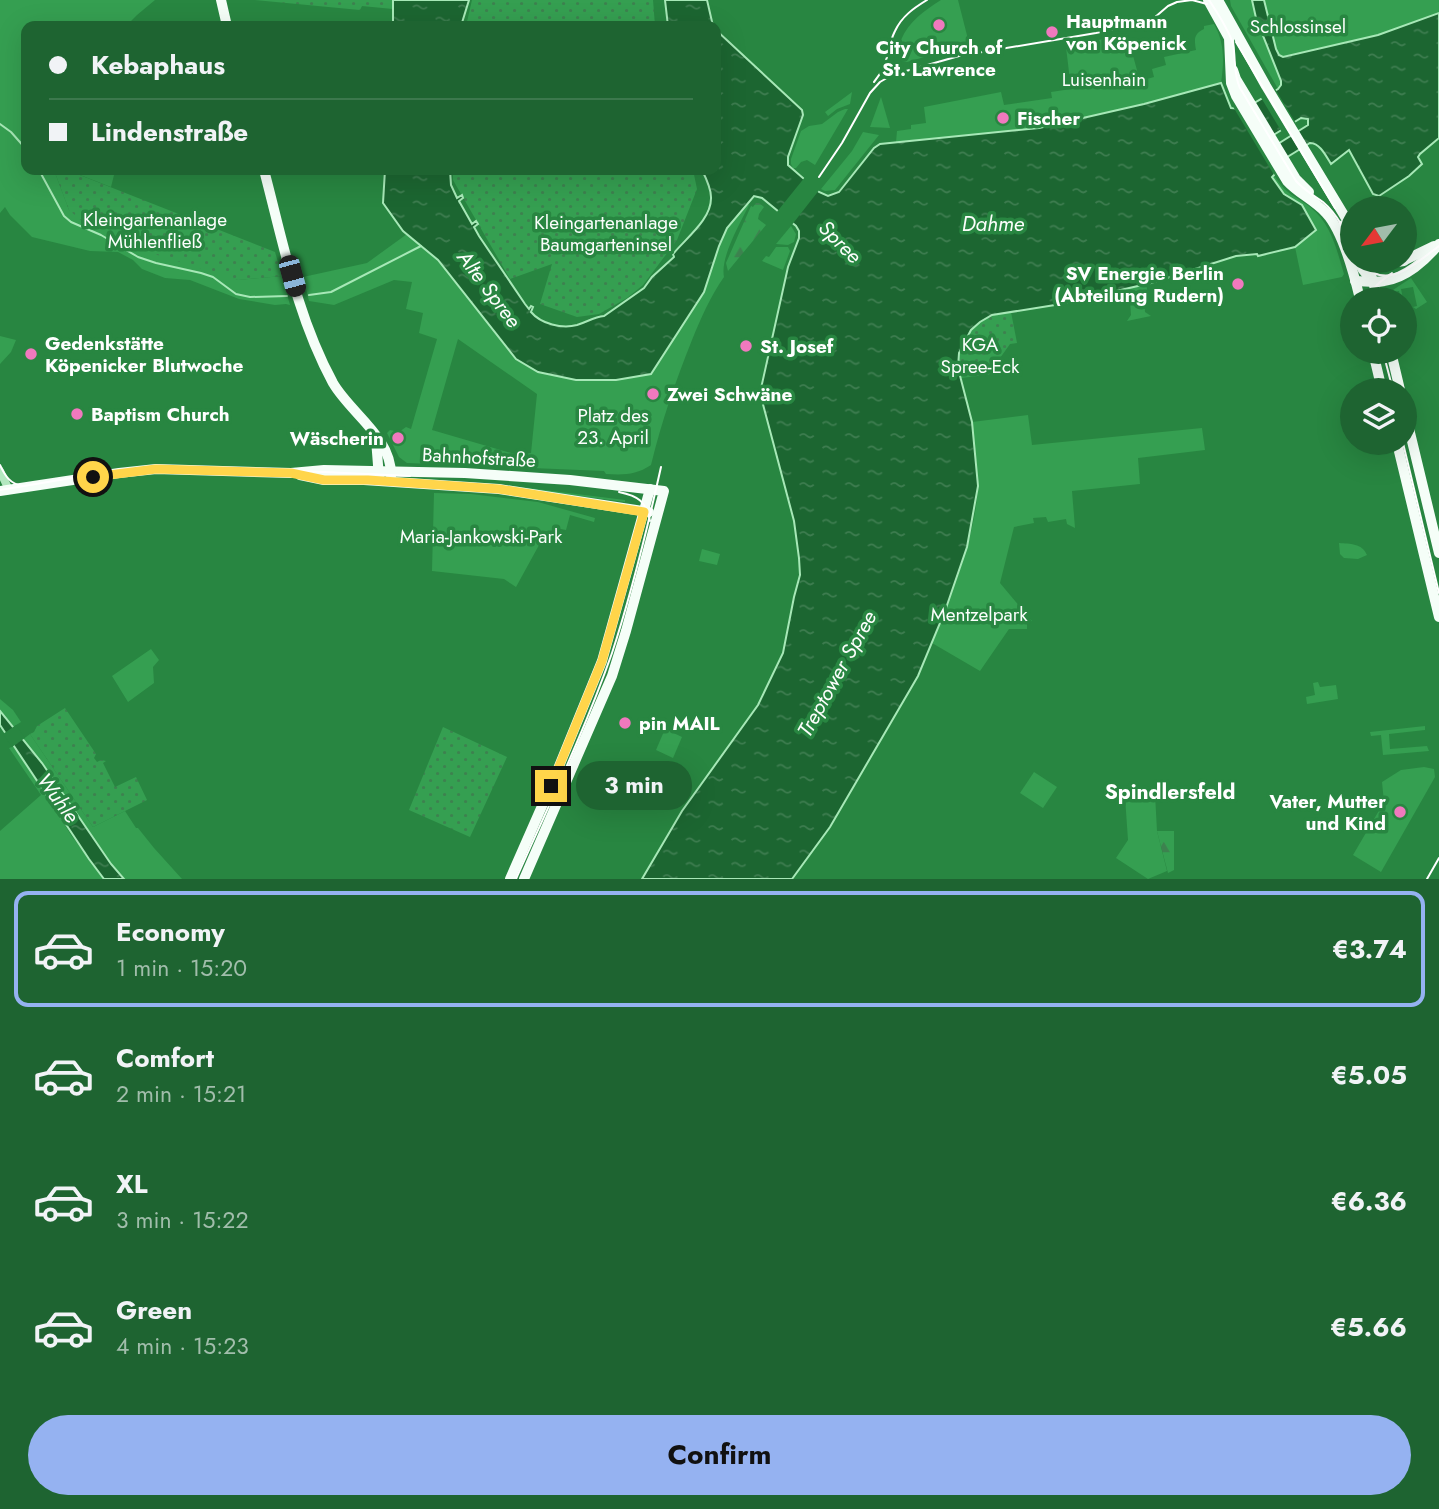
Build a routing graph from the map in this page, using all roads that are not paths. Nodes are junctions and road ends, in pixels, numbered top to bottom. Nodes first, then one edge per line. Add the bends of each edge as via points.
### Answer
1 (221, 0) edge
2 (1208, 0) edge
3 (1218, 0) edge
4 (226, 21) edge
5 (265, 175) edge
6 (1340, 217) edge
7 (1340, 222) edge
8 (1439, 244) edge
9 (1418, 254) edge
10 (1353, 273) edge
11 (1361, 273) edge
12 (1371, 273) edge
13 (1355, 281) junction
14 (1378, 282) junction
15 (1357, 287) edge
16 (1378, 287) edge
17 (376, 435) junction
18 (1400, 455) edge
19 (1415, 455) edge
20 (0, 471) edge
21 (379, 476) junction
22 (391, 477) junction
23 (650, 489) junction
24 (4, 491) edge
25 (644, 512) junction
26 (659, 513) junction
27 (1439, 553) edge
28 (1439, 617) edge
29 (510, 879) edge
30 (524, 879) edge

1 - 4 main road
2 - 7 main road via 1228,36 1232,87 1285,169 1290,185
3 - 6 main road
5 - 17 main road via 314,343 342,396
8 - 9 main road
8 - 14 main road via 1406,273
10 - 13 main road
11 - 13 main road
12 - 14 main road
13 - 14 main road
13 - 15 main road
14 - 16 main road
17 - 21 main road
17 - 22 main road via 390,461
18 - 28 main road
19 - 27 main road
20 - 24 street
21 - 22 main road, Bahnhofstraße
21 - 24 main road, Bahnhofstraße via 324,480 291,473 146,469
22 - 23 main road, Bahnhofstraße via 465,472
22 - 25 main road, Bahnhofstraße
23 - 25 main road
23 - 26 main road, Bahnhofstraße via 664,491
25 - 26 main road, Bahnhofstraße
25 - 29 main road via 602,661
26 - 30 main road via 612,676

